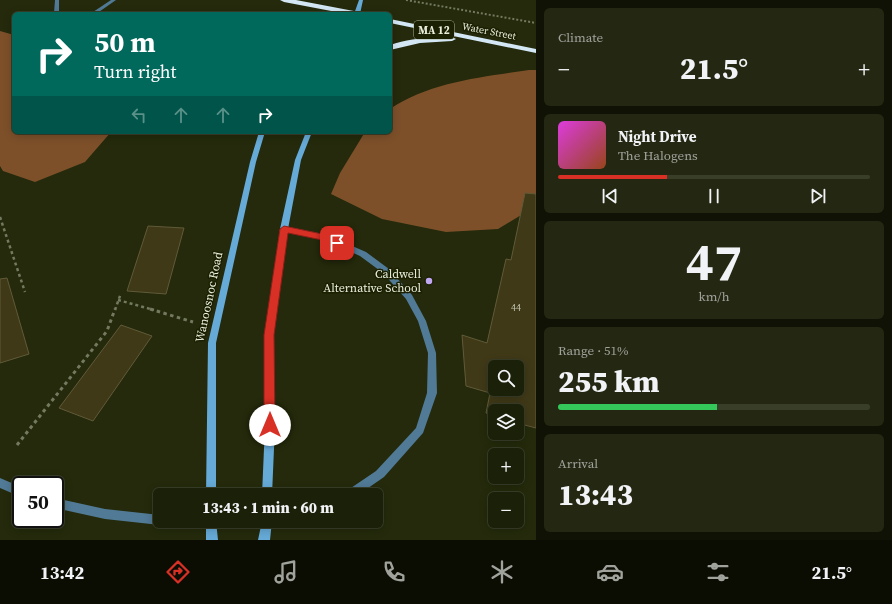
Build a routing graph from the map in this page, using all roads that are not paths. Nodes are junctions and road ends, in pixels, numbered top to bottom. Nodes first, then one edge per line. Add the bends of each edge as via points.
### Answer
1 (57, 0) edge
2 (114, 0) edge
3 (284, 0) edge
4 (361, 0) edge
5 (57, 12) edge
6 (96, 12) edge
7 (347, 12) edge
8 (358, 12) edge
9 (392, 21) edge
10 (478, 40) junction
11 (392, 47) edge
12 (536, 51) edge
13 (261, 134) edge
14 (308, 134) edge
15 (284, 229) junction
16 (0, 483) edge
17 (12, 488) edge
18 (211, 488) edge
19 (267, 488) edge
20 (359, 488) edge
21 (64, 505) edge
22 (153, 519) edge
23 (211, 528) edge
24 (265, 528) edge
25 (212, 540) edge
26 (264, 540) edge

1 - 5 street
2 - 6 street
3 - 7 highway
4 - 8 main road
9 - 10 highway, Water Street / MA 12
10 - 11 highway via 424,40
10 - 12 highway, Water Street / MA 12
13 - 18 main road, Wanoosnoc Road via 212,343
14 - 15 main road via 298,160
15 - 19 main road via 269,335
15 - 20 street via 324,237 363,254 386,271 422,320 432,353 432,393 420,430 380,474
16 - 17 street
21 - 22 street via 106,514
23 - 25 main road
24 - 26 main road

